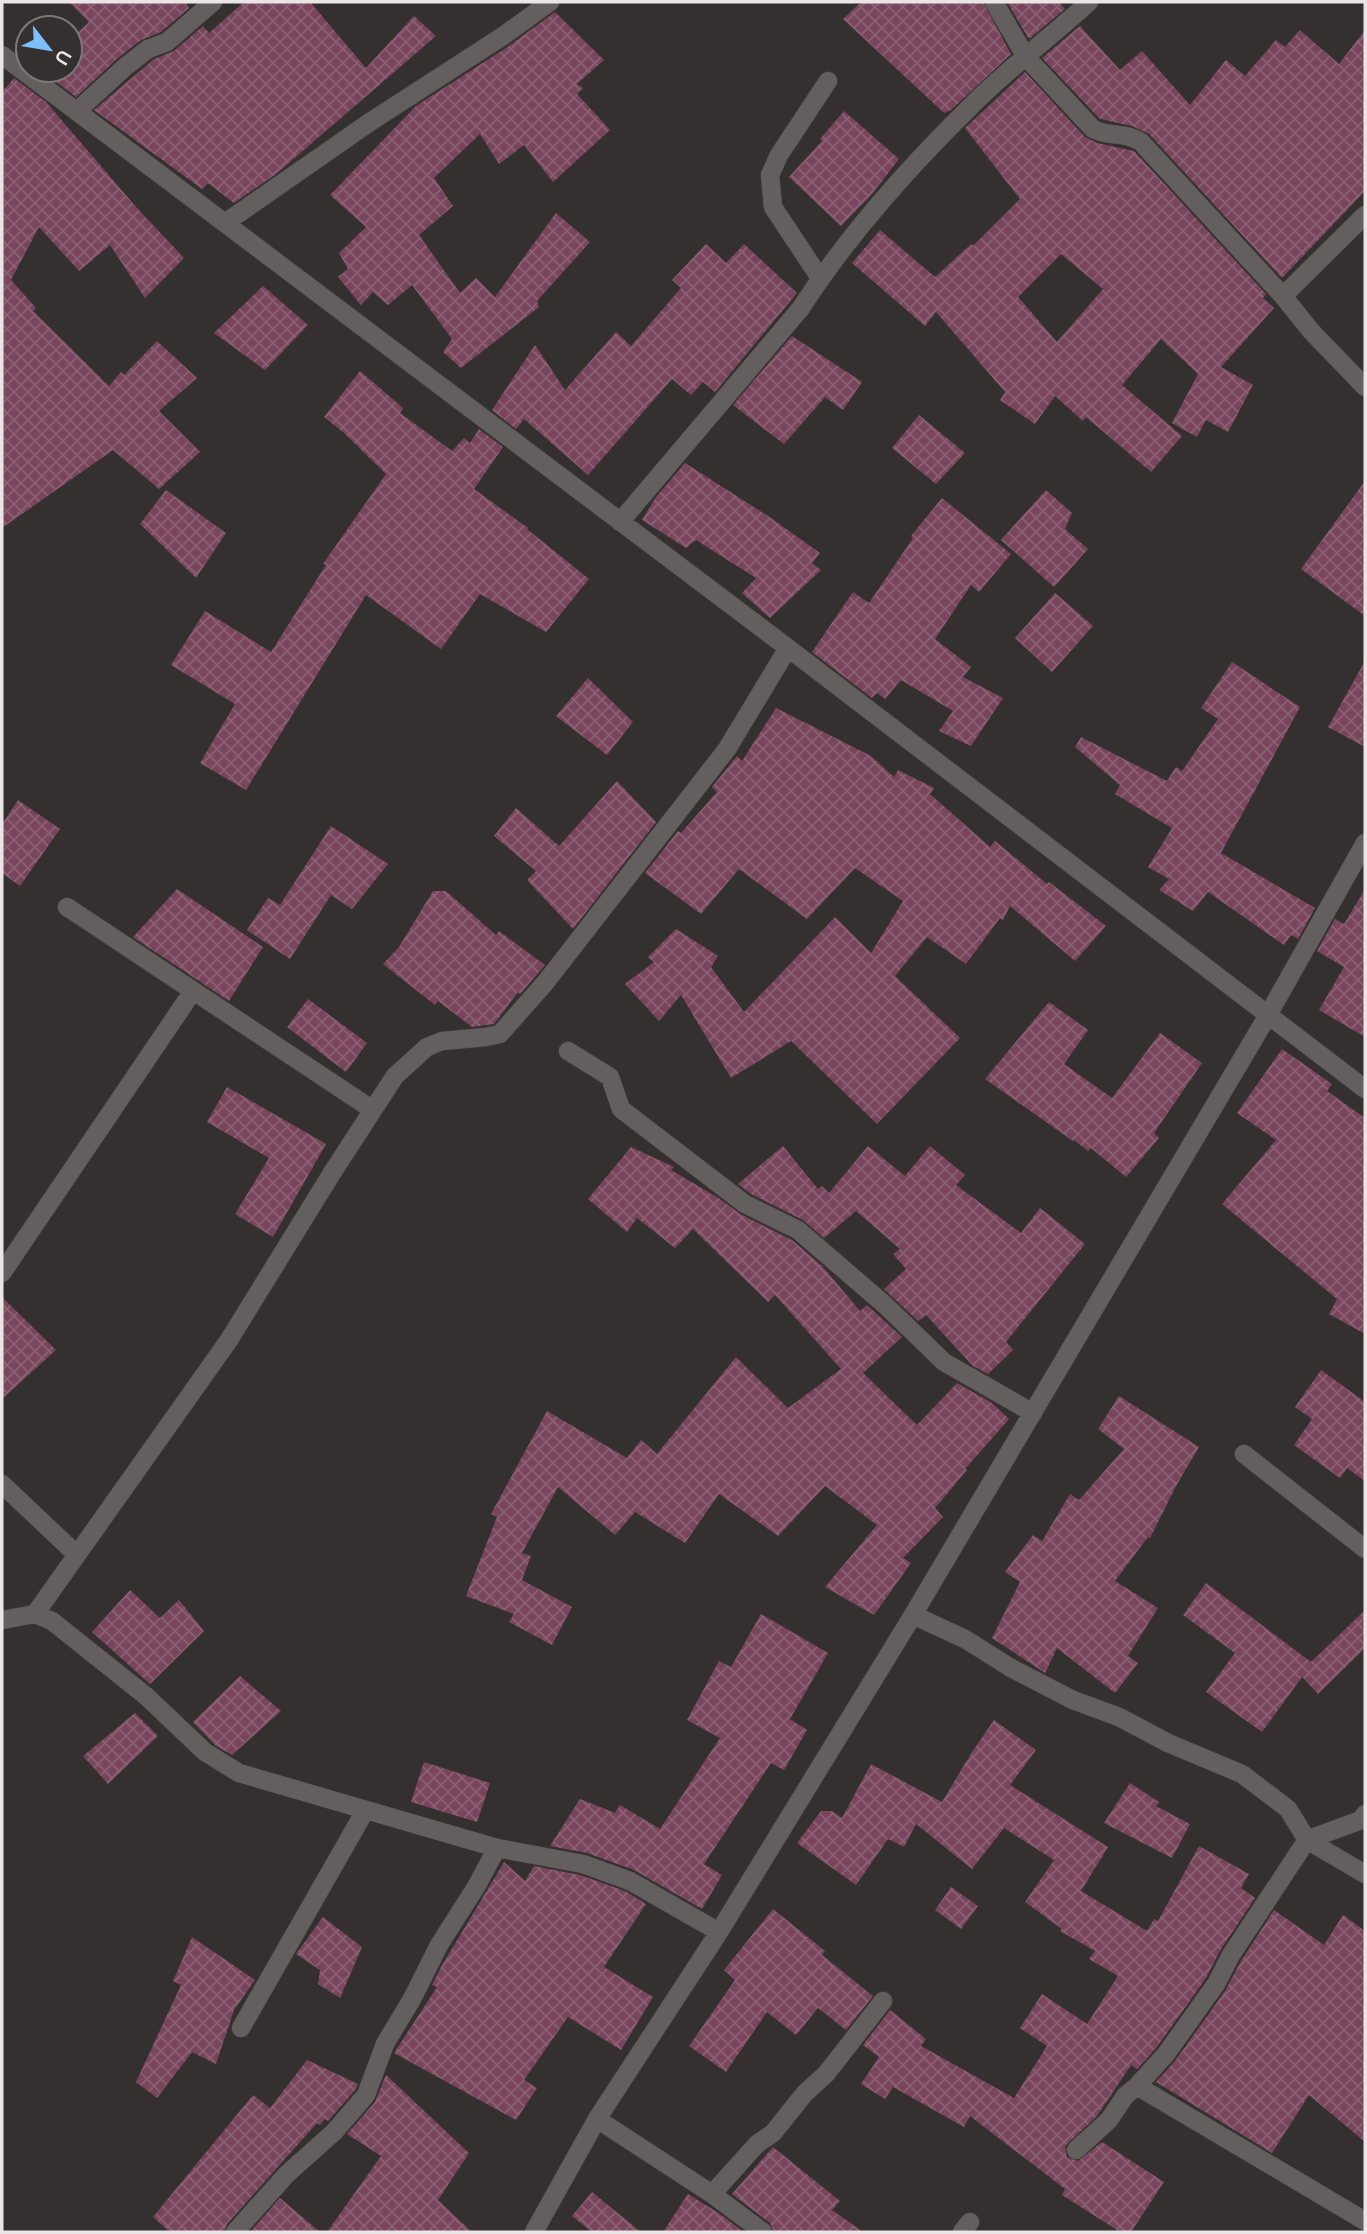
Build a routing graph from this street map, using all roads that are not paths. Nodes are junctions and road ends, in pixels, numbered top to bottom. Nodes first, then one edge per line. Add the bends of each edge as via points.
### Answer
1 (213, 2) edge
2 (550, 2) edge
3 (993, 2) edge
4 (1089, 2) edge
5 (2, 55) edge
6 (1026, 57) junction
7 (828, 81) dead end
8 (77, 111) junction
9 (1365, 215) edge
10 (225, 223) junction
11 (820, 278) junction
12 (1283, 296) junction
13 (1365, 387) edge
14 (620, 522) junction
15 (788, 648) junction
16 (1365, 843) edge
17 (67, 907) dead end
18 (193, 991) junction
19 (1268, 1015) junction
20 (568, 1051) dead end
21 (1365, 1089) edge
22 (373, 1110) junction
23 (2, 1273) edge
24 (1033, 1413) junction
25 (1244, 1454) dead end
26 (2, 1484) edge
27 (1365, 1549) edge
28 (76, 1554) junction
29 (35, 1614) junction
30 (913, 1615) junction
31 (2, 1620) edge
32 (365, 1811) junction
33 (1365, 1814) edge
34 (1307, 1840) junction
35 (497, 1848) junction
36 (1365, 1874) edge
37 (719, 1932) junction
38 (883, 2001) dead end
39 (241, 2028) dead end
40 (1138, 2086) junction
41 (597, 2119) junction
42 (1076, 2150) dead end
43 (712, 2194) junction
44 (1365, 2221) edge
45 (235, 2232) edge
46 (534, 2232) edge
47 (763, 2232) edge

1 - 8 street via 167,42 140,55
2 - 10 street
3 - 6 street
4 - 6 street
5 - 8 street
6 - 11 street via 970,106 889,192
6 - 12 street via 1093,130 1132,136 1141,142
7 - 11 street via 770,175 773,207
8 - 10 street
9 - 12 street
10 - 14 street
11 - 14 street via 800,308
12 - 13 street
14 - 15 street
15 - 19 street
15 - 22 street via 727,749 500,1034 427,1046 395,1076
16 - 19 street
17 - 18 street
18 - 22 street
18 - 23 street
19 - 21 street
19 - 24 street
20 - 24 street via 610,1077 621,1109 745,1204 798,1230 944,1362
22 - 28 street via 229,1340
24 - 30 street
25 - 27 street
26 - 28 street
28 - 29 street
29 - 31 street
29 - 32 street via 52,1621 146,1696 205,1752 239,1773
30 - 34 street via 1073,1700 1242,1774 1288,1809
30 - 37 street
32 - 35 street
32 - 39 street
33 - 34 street via 1362,1820
34 - 36 street
34 - 40 street via 1204,2003
35 - 37 street via 583,1864 630,1881
35 - 45 street via 385,2044 366,2095
37 - 41 street
38 - 43 street via 826,2074
40 - 42 street
40 - 44 street
41 - 43 street
41 - 46 street
43 - 47 street

